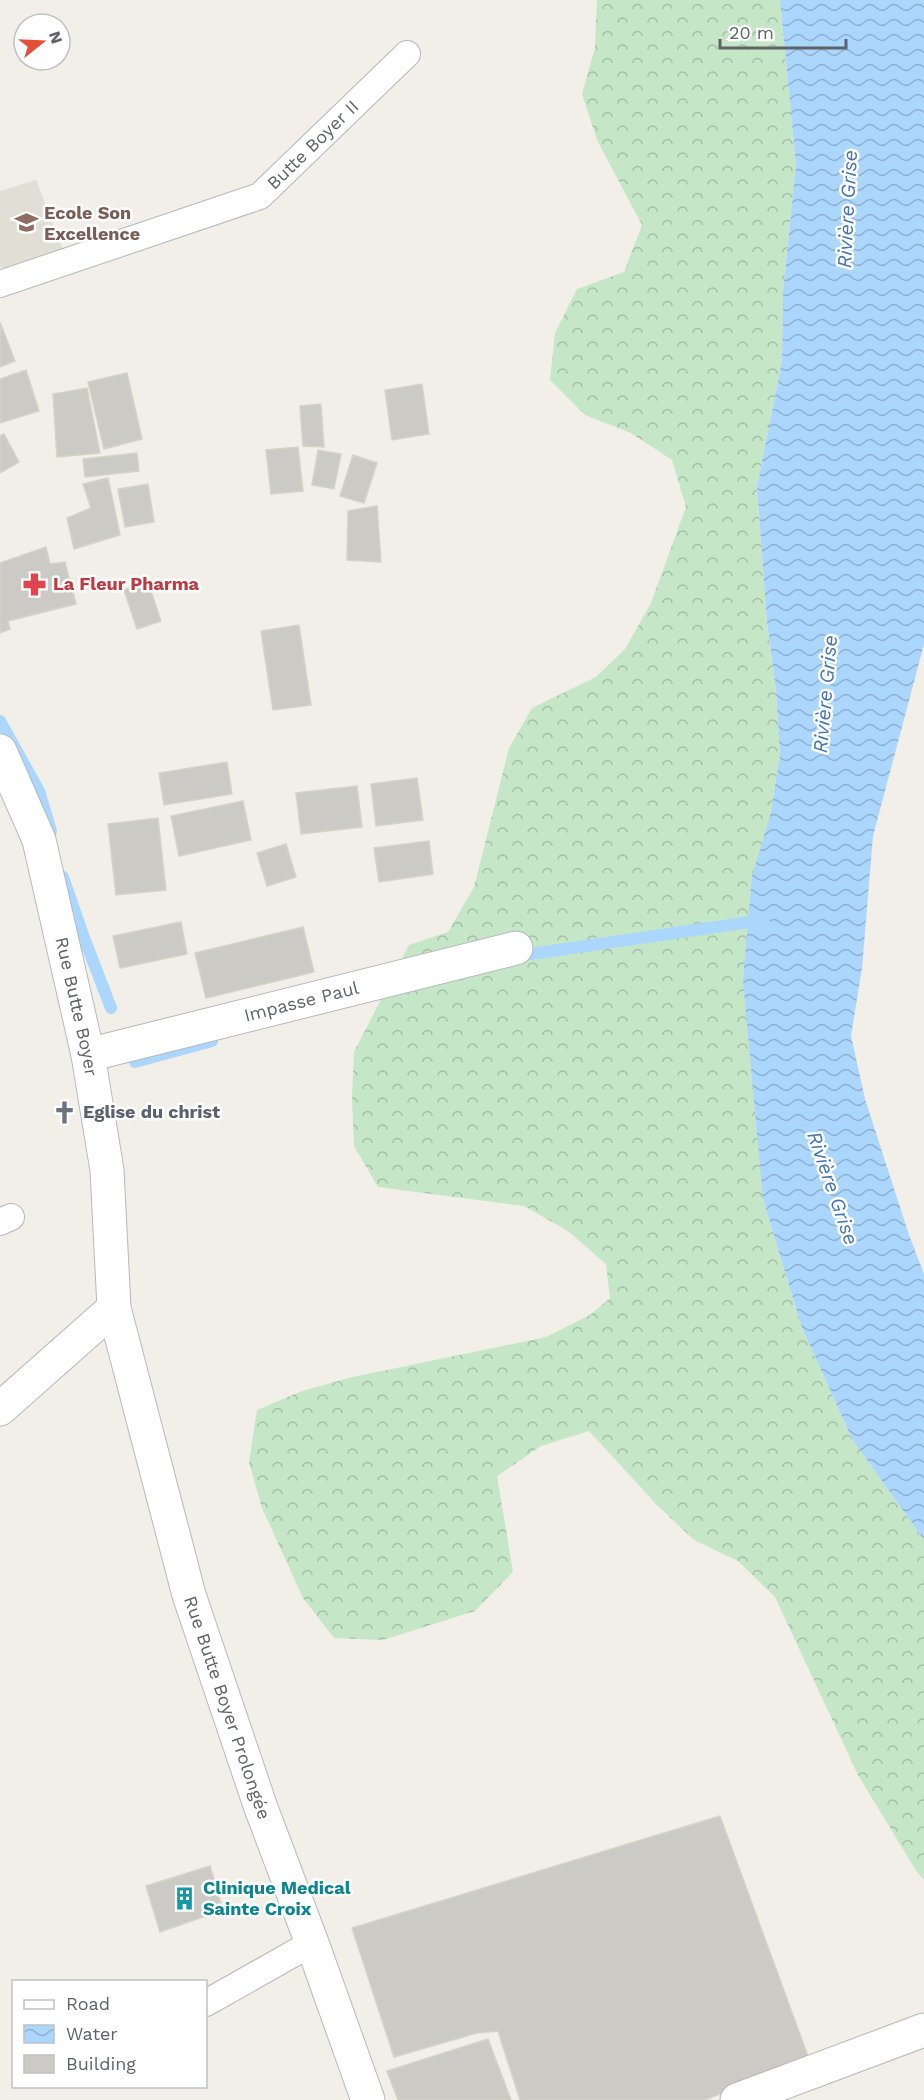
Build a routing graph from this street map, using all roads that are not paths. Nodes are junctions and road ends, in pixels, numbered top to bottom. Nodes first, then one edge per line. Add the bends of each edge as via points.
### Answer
1 (407, 54) dead end
2 (0, 284) edge
3 (0, 751) edge
4 (516, 948) dead end
5 (88, 1055) junction
6 (114, 1308) junction
7 (0, 1409) edge
8 (312, 1943) junction
9 (207, 2002) edge
10 (924, 2030) edge
11 (368, 2100) edge
12 (737, 2100) edge

1 - 2 lane, Butte Boyer II via 260,196
3 - 5 street, Rue Butte Boyer via 39,840
4 - 5 street, Impasse Paul
5 - 6 street, Rue Butte Boyer via 107,1170
6 - 7 street
6 - 8 street, Rue Butte Boyer Prolongée via 189,1595 261,1808
8 - 9 lane
8 - 11 street, Rue Butte Boyer Prolongée
10 - 12 street

